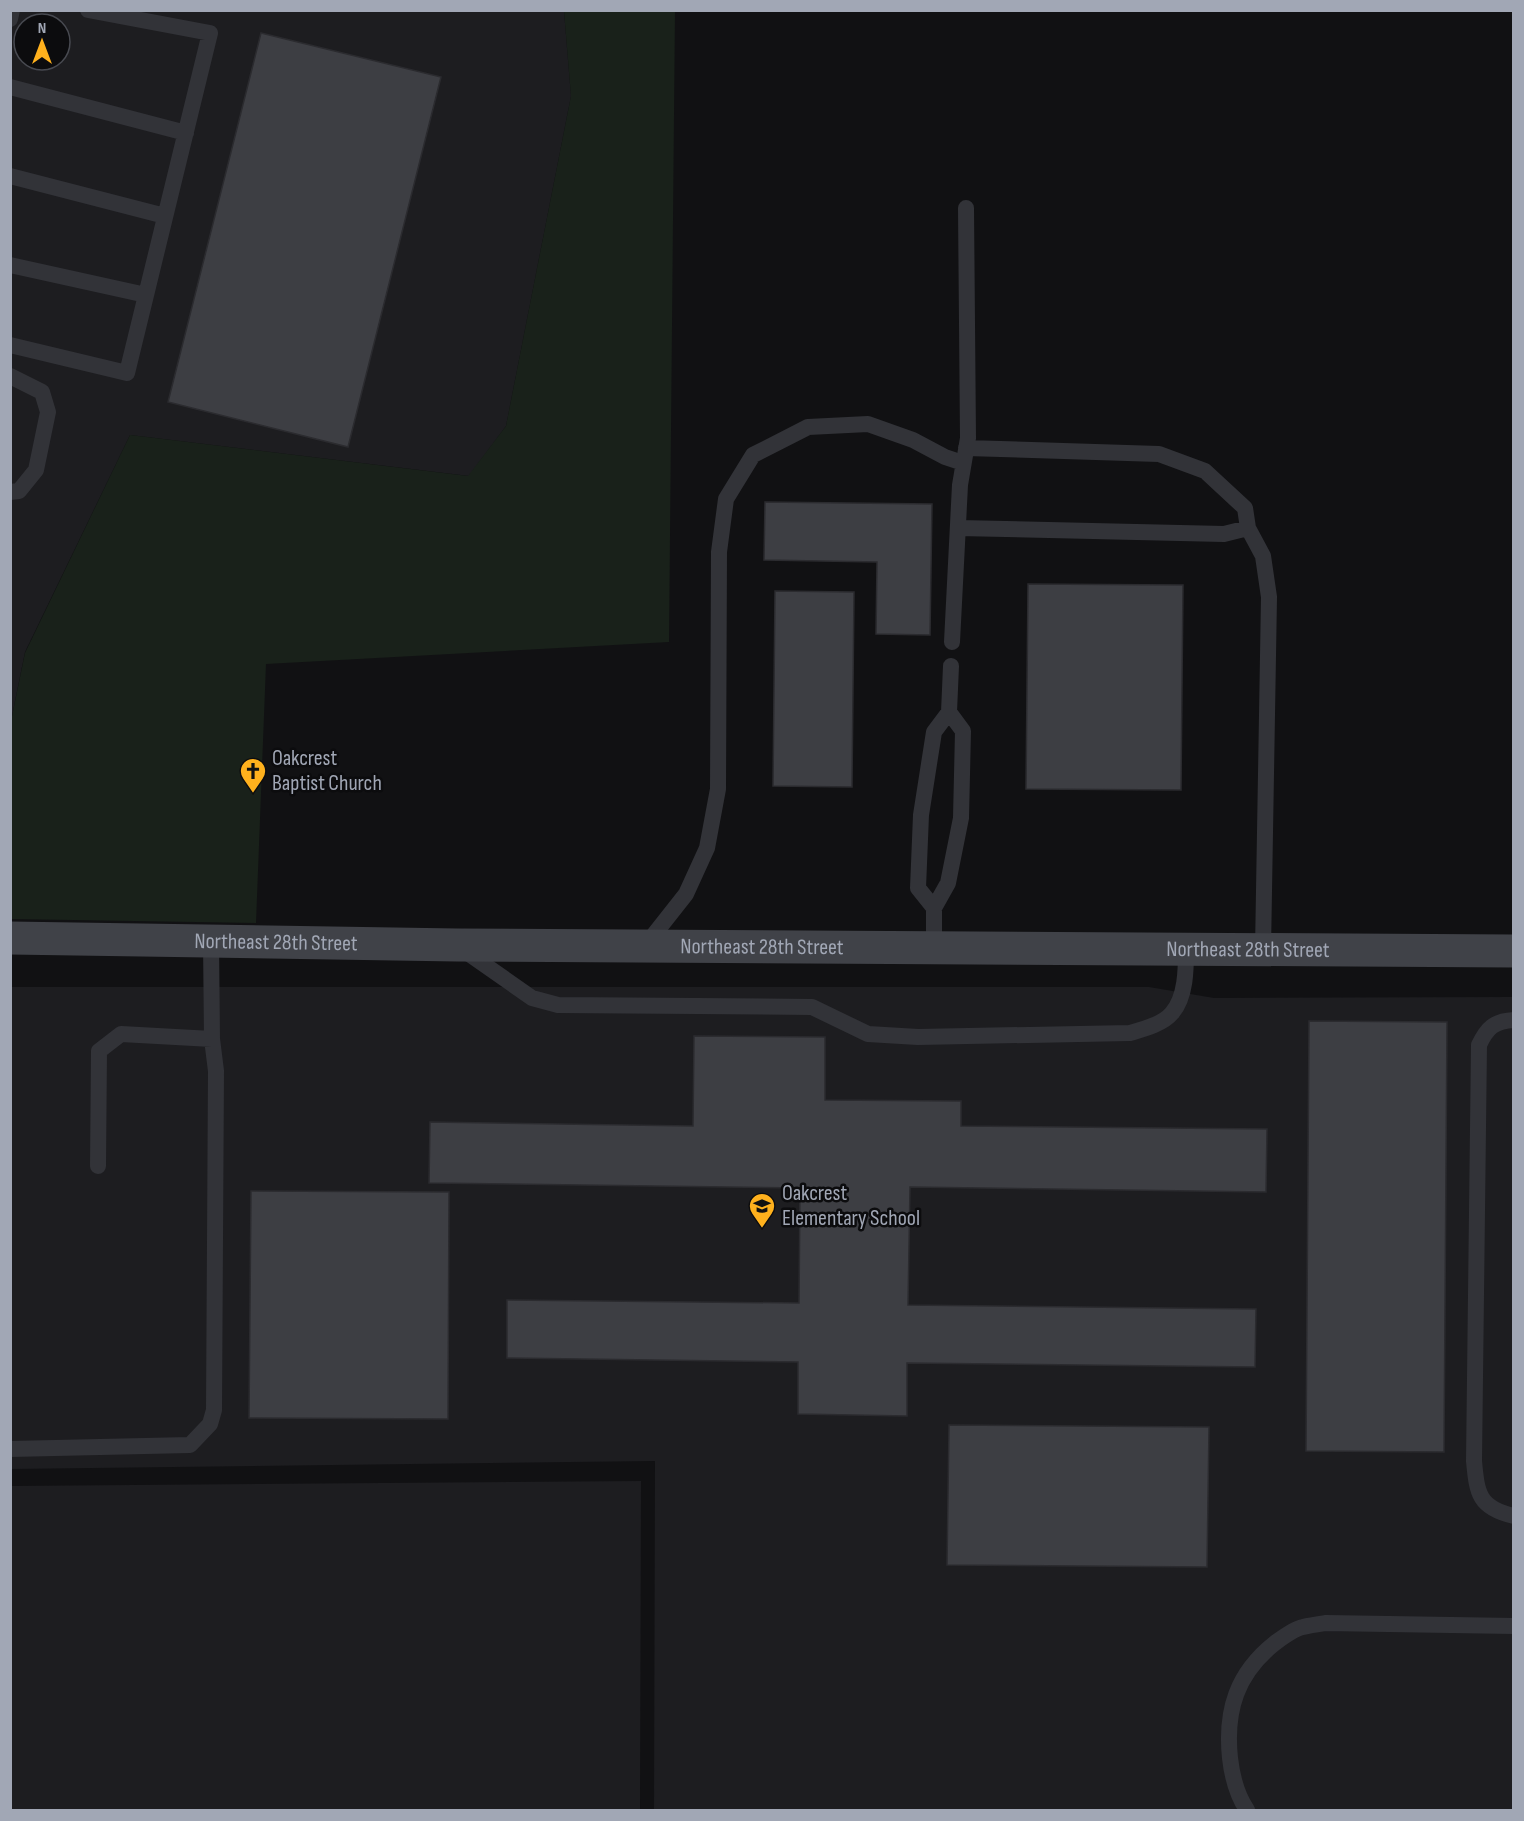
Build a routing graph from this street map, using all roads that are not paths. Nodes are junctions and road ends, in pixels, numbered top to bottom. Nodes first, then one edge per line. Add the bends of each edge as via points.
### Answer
1 (12, 10) edge
2 (88, 10) edge
3 (10, 20) edge
4 (10, 87) edge
5 (186, 133) junction
6 (10, 176) edge
7 (966, 208) dead end
8 (165, 216) junction
9 (10, 265) edge
10 (146, 295) junction
11 (10, 345) edge
12 (10, 376) edge
13 (965, 456) junction
14 (10, 492) edge
15 (958, 528) junction
16 (1248, 528) junction
17 (952, 642) dead end
18 (951, 666) dead end
19 (949, 712) junction
20 (934, 908) junction
21 (10, 938) edge
22 (211, 941) junction
23 (457, 945) junction
24 (644, 946) junction
25 (934, 948) junction
26 (1186, 949) junction
27 (1263, 950) junction
28 (1514, 951) edge
29 (1514, 1020) edge
30 (212, 1039) junction
31 (98, 1166) dead end
32 (10, 1449) edge
33 (1514, 1516) edge
34 (1514, 1626) edge
35 (1247, 1810) edge

1 - 3 lane
2 - 5 lane via 210,33
4 - 5 lane
5 - 8 lane
6 - 8 lane
7 - 13 lane
8 - 10 lane
9 - 10 lane
10 - 11 lane via 127,373
12 - 14 lane via 42,392 48,412 36,470 19,491
13 - 15 lane
13 - 16 lane via 1159,454 1205,471 1245,508
13 - 24 lane via 945,457 913,440 868,424 808,427 753,455 726,499 719,552 718,789 707,848 686,894
15 - 16 lane via 1224,534
15 - 17 lane
16 - 27 lane via 1263,555 1269,597
18 - 19 lane
19 - 20 lane via 963,731 961,818 948,883
19 - 20 lane via 934,732 921,815 918,888
20 - 25 lane
21 - 22 street, Northeast 28th Street
22 - 23 street, Northeast 28th Street
22 - 30 lane
23 - 24 street, Northeast 28th Street
23 - 26 lane via 532,998 558,1005 812,1007 868,1034 918,1037 1130,1033 1152,1026 1172,1013 1184,988
24 - 25 street, Northeast 28th Street
25 - 26 street, Northeast 28th Street
26 - 27 street, Northeast 28th Street
27 - 28 street, Northeast 28th Street
29 - 33 lane via 1500,1020 1485,1031 1479,1046 1474,1461 1476,1486 1484,1502 1496,1512
30 - 31 lane via 121,1034 99,1051
30 - 32 lane via 216,1071 214,1410 210,1424 190,1445
34 - 35 lane via 1326,1623 1302,1627 1281,1639 1259,1656 1246,1674 1235,1695 1230,1719 1232,1774

